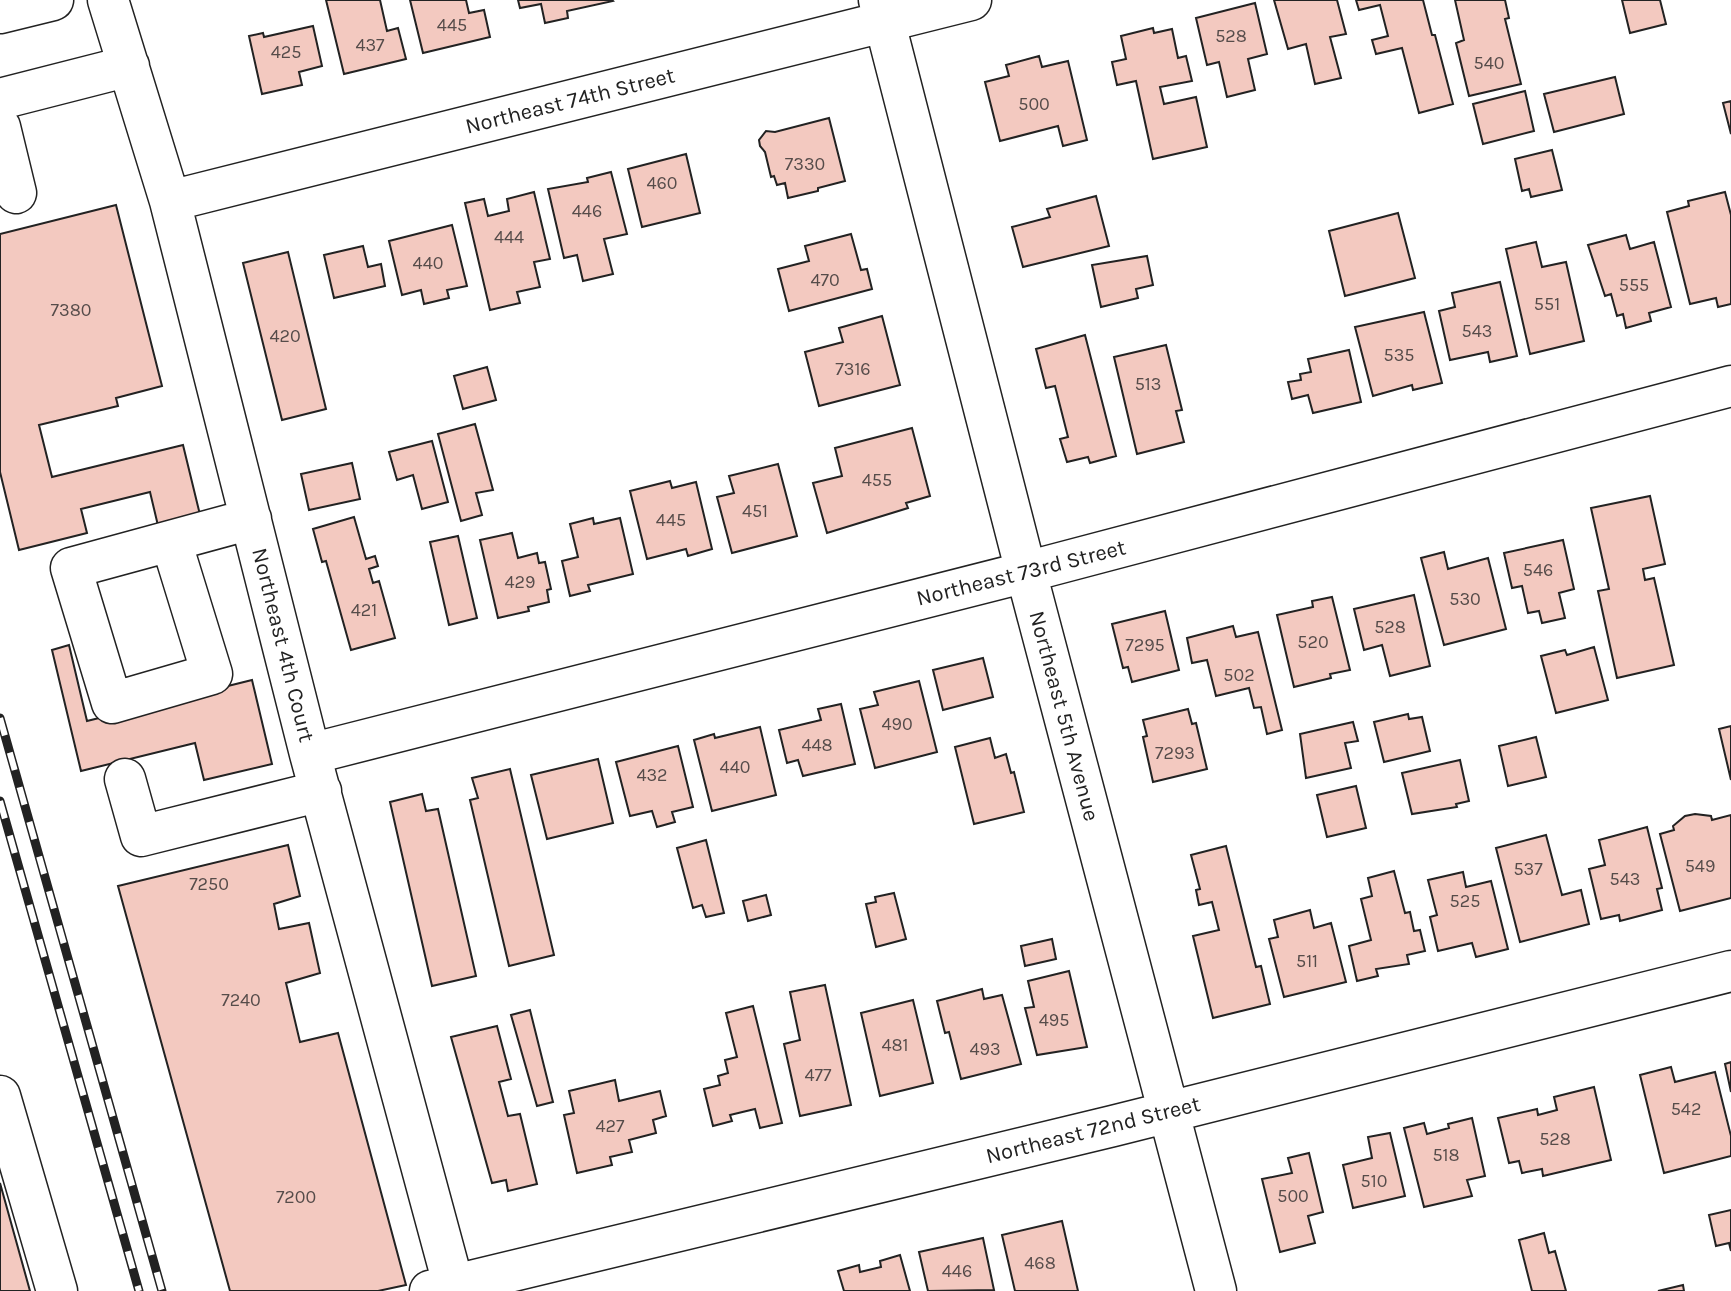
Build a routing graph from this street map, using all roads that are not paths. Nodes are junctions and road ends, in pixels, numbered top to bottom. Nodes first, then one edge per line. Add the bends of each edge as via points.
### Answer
1 (53, 0) edge
2 (108, 0) edge
3 (971, 0) edge
4 (882, 11) edge
5 (0, 13) edge
6 (129, 66) junction
7 (0, 99) edge
8 (0, 127) edge
9 (16, 193) dead end
10 (170, 201) junction
11 (1731, 386) edge
12 (251, 519) junction
13 (171, 541) dead end
14 (1026, 572) junction
15 (310, 754) junction
16 (125, 779) dead end
17 (321, 791) junction
18 (1731, 971) edge
19 (0, 1096) edge
20 (1170, 1111) junction
21 (446, 1289) edge
22 (57, 1291) edge
23 (1216, 1291) edge

1 - 5 street
2 - 6 street, Northeast 4th Court
3 - 4 street, Northeast 74th Street
4 - 10 street, Northeast 74th Street
4 - 14 street, Northeast 5th Avenue
6 - 7 street
6 - 10 street, Northeast 4th Court
8 - 9 street
10 - 12 street, Northeast 4th Court
11 - 14 street, Northeast 73rd Street
12 - 13 street
12 - 15 street, Northeast 4th Court
14 - 15 street, Northeast 73rd Street
14 - 20 street, Northeast 5th Avenue
15 - 17 street, Northeast 4th Court
16 - 17 street via 141,836
17 - 21 street, Northeast 4th Court
18 - 20 street, Northeast 72nd Street
19 - 22 street
20 - 21 street, Northeast 72nd Street
20 - 23 street, Northeast 5th Avenue

